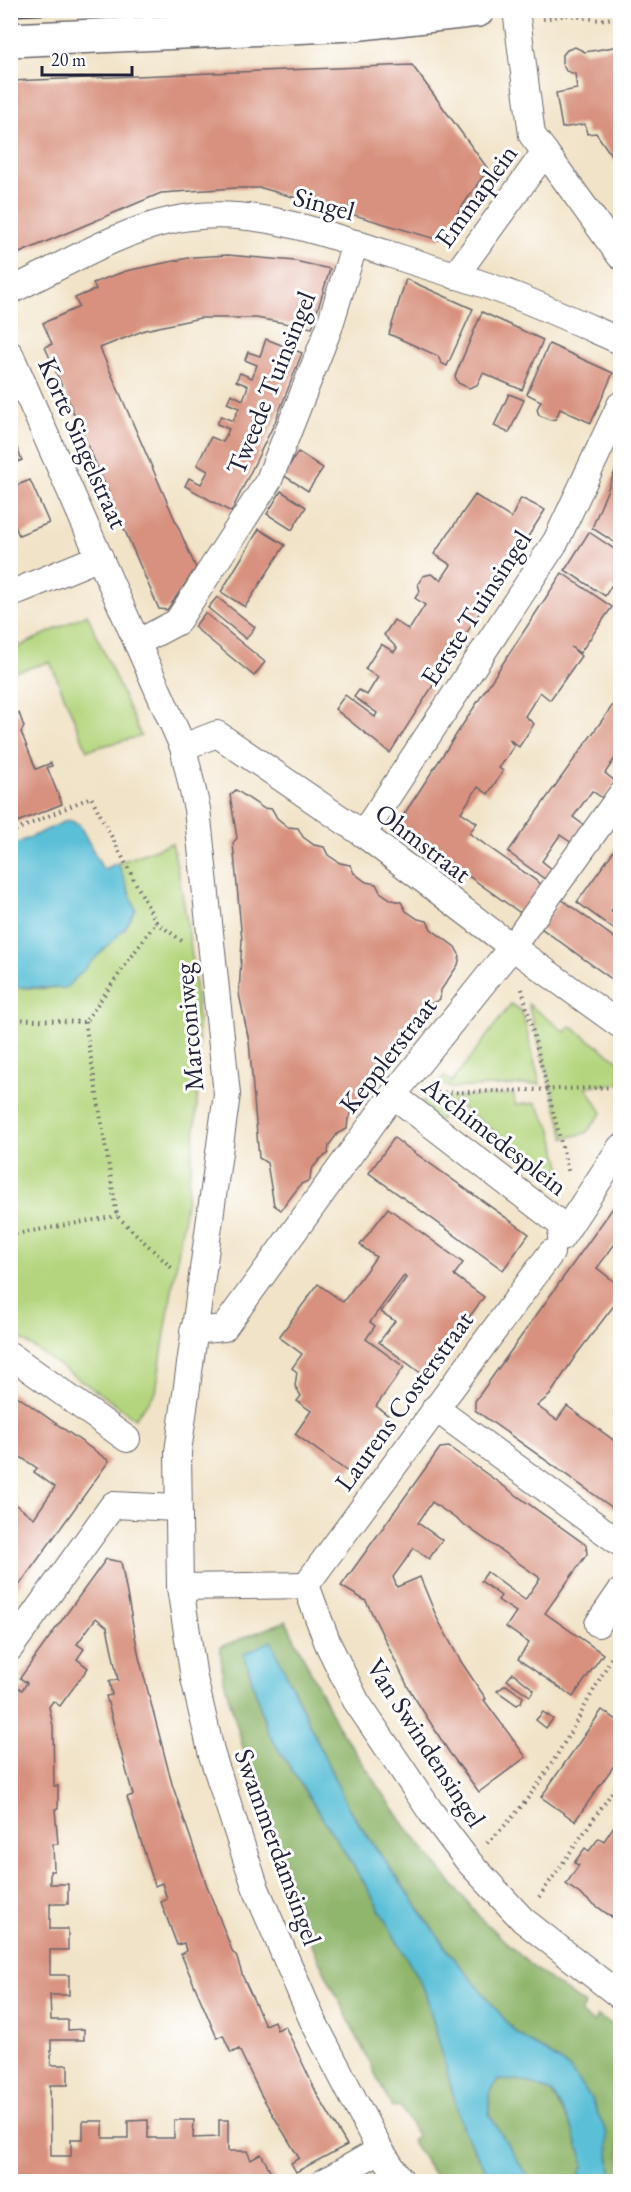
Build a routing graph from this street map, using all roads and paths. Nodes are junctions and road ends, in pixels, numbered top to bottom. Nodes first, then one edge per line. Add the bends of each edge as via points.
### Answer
1 (478, 10) edge
2 (516, 10) edge
3 (10, 40) edge
4 (545, 152) junction
5 (355, 243) junction
6 (621, 256) edge
7 (455, 276) junction
8 (10, 291) edge
9 (621, 341) edge
10 (10, 354) edge
11 (621, 405) edge
12 (100, 557) junction
13 (10, 594) edge
14 (137, 643) junction
15 (183, 747) junction
16 (621, 796) edge
17 (10, 833) edge
18 (363, 834) junction
19 (156, 922) junction
20 (512, 947) junction
21 (213, 966) junction
22 (10, 1018) edge
23 (85, 1022) junction
24 (621, 1025) edge
25 (621, 1087) edge
26 (546, 1089) junction
27 (393, 1095) junction
28 (619, 1153) edge
29 (117, 1216) junction
30 (565, 1233) junction
31 (10, 1235) edge
32 (199, 1293) junction
33 (193, 1331) junction
34 (10, 1355) edge
35 (435, 1408) junction
36 (127, 1439) dead end
37 (177, 1508) junction
38 (621, 1543) edge
39 (306, 1585) junction
40 (180, 1587) junction
41 (621, 1593) edge
42 (598, 1624) joint
43 (10, 1648) edge
44 (621, 1781) edge
45 (468, 1861) junction
46 (523, 1920) junction
47 (621, 1996) edge
48 (380, 2150) junction
49 (324, 2181) edge
50 (402, 2181) edge

1 - 3 main road via 353,24
2 - 4 street, Emmaplein via 532,135
4 - 6 street, Emmaplein
4 - 7 street, Emmaplein
5 - 7 street, Singel
5 - 8 street, Singel via 255,217 174,219 136,231
5 - 14 street, Tweede Tuinsingel via 329,328 269,480 177,622
7 - 9 street, Singel via 515,296
10 - 12 street, Korte Singelstraat
11 - 18 street, Eerste Tuinsingel via 556,542
12 - 13 street
12 - 14 street, Marconiweg
14 - 15 street, Marconiweg
15 - 18 street, Ohmstraat via 218,734
15 - 21 street, Marconiweg via 197,809
16 - 20 street, Kepplerstraat
17 - 19 path via 91,797
18 - 20 street, Ohmstraat
19 - 21 path
19 - 23 path
20 - 24 street, Ohmstraat
20 - 26 path, Archimedesplein
20 - 27 street, Kepplerstraat
21 - 32 street, Marconiweg via 227,1094
22 - 23 path
23 - 29 path
25 - 26 path, Archimedesplein
26 - 27 path, Archimedesplein
26 - 30 path, Archimedesplein
27 - 30 street, Archimedesplein
27 - 33 street, Kepplerstraat via 224,1328
28 - 30 street, Laurens Costerstraat
29 - 31 path
29 - 32 path
30 - 35 street, Laurens Costerstraat
32 - 33 street, Marconiweg
33 - 37 street, Marconiweg via 178,1452
34 - 36 street
35 - 38 street
35 - 39 street, Laurens Costerstraat
37 - 40 street, Swammerdamsingel
37 - 43 street via 113,1505
39 - 40 street
39 - 45 street, Van Swindensingel via 328,1644 357,1701
40 - 48 street, Swammerdamsingel via 194,1678 212,1755 255,1886 312,2019
41 - 42 street
42 - 45 path via 617,1648 549,1767 505,1827
44 - 46 path
45 - 46 street, Van Swindensingel
46 - 47 street, Van Swindensingel
48 - 49 street
48 - 50 street, Swammerdamsingel

